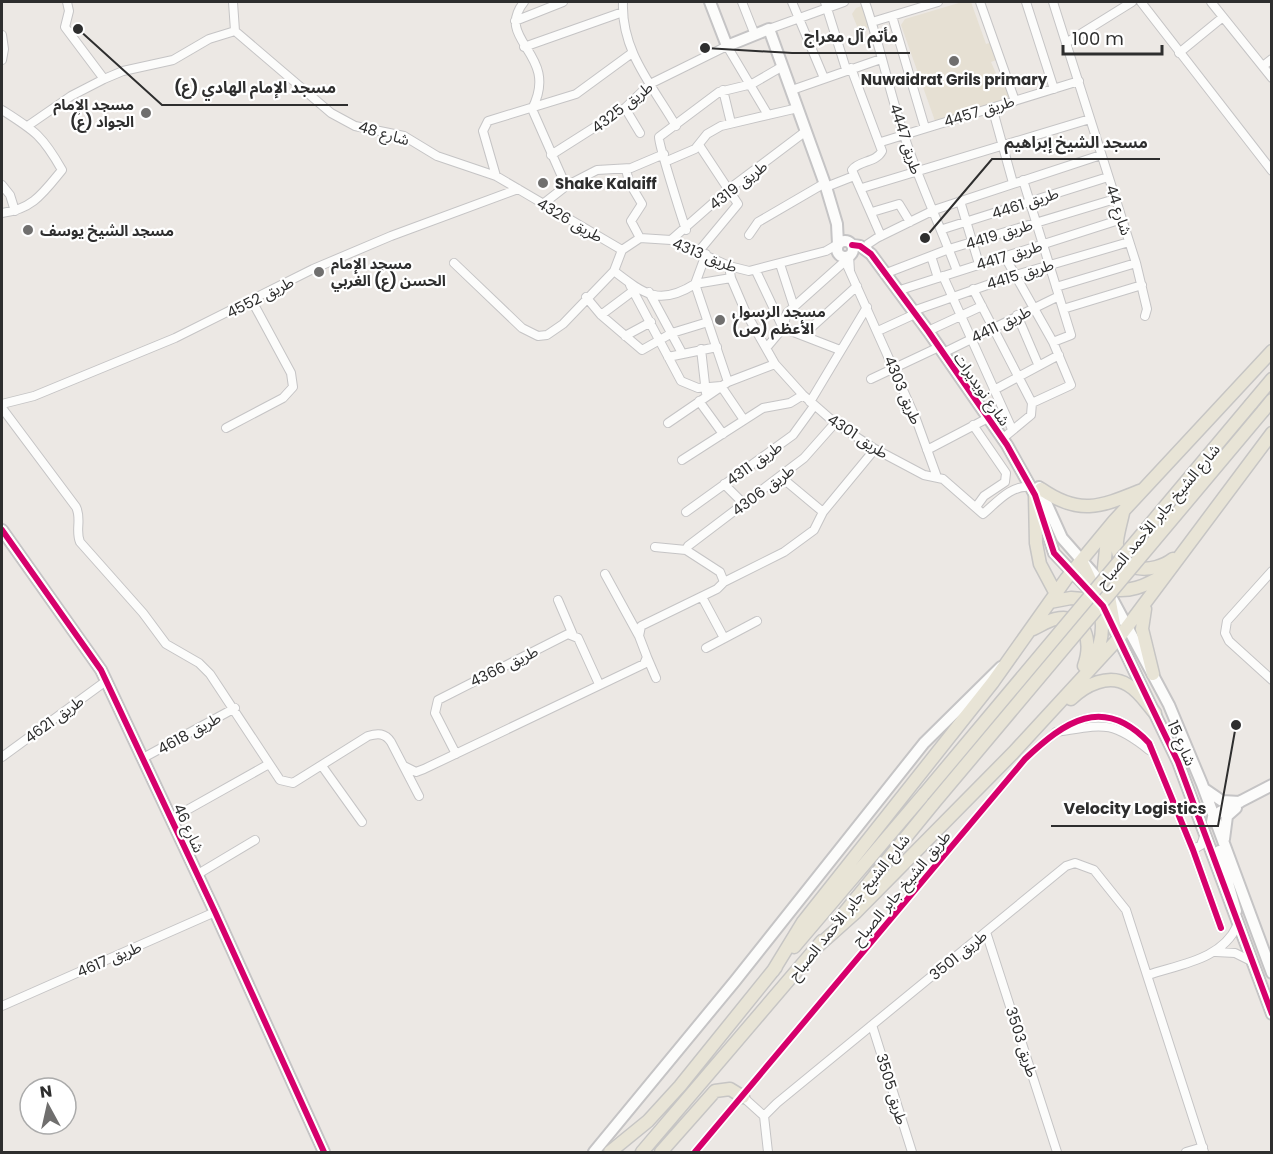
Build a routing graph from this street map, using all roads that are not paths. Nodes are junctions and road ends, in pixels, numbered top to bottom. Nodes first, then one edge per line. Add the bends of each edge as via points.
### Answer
1 (67, 2) edge
2 (233, 2) edge
3 (524, 2) edge
4 (563, 2) edge
5 (624, 2) edge
6 (710, 2) edge
7 (742, 2) edge
8 (792, 2) edge
9 (844, 2) edge
10 (865, 2) edge
11 (938, 2) edge
12 (980, 2) edge
13 (1026, 2) edge
14 (1053, 2) edge
15 (1132, 2) edge
16 (1141, 2) edge
17 (1211, 2) edge
18 (826, 5) edge
19 (914, 5) edge
20 (623, 12) junction
21 (798, 16) junction
22 (892, 16) junction
23 (1223, 17) junction
24 (515, 21) junction
25 (872, 22) junction
26 (769, 29) junction
27 (235, 32) junction
28 (2, 35) edge
29 (755, 35) junction
30 (1066, 43) junction
31 (727, 46) junction
32 (524, 47) junction
33 (1179, 53) junction
34 (632, 54) junction
35 (881, 59) junction
36 (1272, 59) edge
37 (2, 60) edge
38 (783, 66) junction
39 (1263, 66) junction
40 (849, 68) junction
41 (824, 78) junction
42 (1272, 78) edge
43 (104, 79) junction
44 (1078, 81) junction
45 (650, 84) junction
46 (752, 84) junction
47 (1054, 89) junction
48 (723, 90) junction
49 (792, 90) junction
50 (1015, 101) junction
51 (625, 108) junction
52 (798, 108) junction
53 (992, 108) junction
54 (532, 109) junction
55 (2, 110) edge
56 (768, 115) junction
57 (1090, 119) junction
58 (731, 123) junction
59 (29, 125) junction
60 (676, 126) junction
61 (925, 128) junction
62 (806, 131) junction
63 (640, 133) dead end
64 (904, 134) junction
65 (881, 142) junction
66 (1002, 144) junction
67 (699, 146) junction
68 (551, 155) junction
69 (1101, 155) junction
70 (665, 158) junction
71 (626, 169) junction
72 (917, 170) junction
73 (1272, 171) edge
74 (496, 176) junction
75 (854, 176) junction
76 (1108, 177) junction
77 (1023, 180) junction
78 (1013, 183) junction
79 (2, 185) edge
80 (826, 185) junction
81 (566, 186) junction
82 (862, 188) junction
83 (518, 189) junction
84 (729, 189) junction
85 (1115, 199) junction
86 (960, 201) junction
87 (1030, 202) junction
88 (543, 204) junction
89 (934, 210) junction
90 (15, 211) junction
91 (872, 212) junction
92 (2, 213) edge
93 (1122, 219) junction
94 (910, 222) junction
95 (966, 222) junction
96 (1036, 223) junction
97 (943, 229) junction
98 (686, 230) junction
99 (749, 235) dead end
100 (881, 236) junction
101 (640, 238) junction
102 (671, 240) junction
103 (972, 242) junction
104 (1129, 242) junction
105 (1042, 245) junction
106 (867, 249) junction
107 (949, 249) junction
108 (622, 250) junction
109 (845, 251) junction
110 (702, 253) junction
111 (931, 256) junction
112 (1005, 257) junction
113 (873, 260) junction
114 (454, 263) dead end
115 (1136, 263) junction
116 (780, 264) junction
117 (979, 264) junction
118 (1049, 265) junction
119 (729, 266) junction
120 (614, 271) junction
121 (756, 271) junction
122 (957, 272) junction
123 (884, 274) junction
124 (1016, 275) junction
125 (940, 277) junction
126 (731, 278) junction
127 (695, 284) junction
128 (1142, 285) junction
129 (857, 286) junction
130 (1056, 287) junction
131 (632, 288) junction
132 (973, 289) junction
133 (897, 291) junction
134 (648, 292) junction
135 (1059, 296) junction
136 (586, 297) junction
137 (951, 297) junction
138 (252, 301) junction
139 (982, 306) junction
140 (794, 307) junction
141 (867, 308) junction
142 (1034, 308) junction
143 (1063, 309) junction
144 (914, 312) junction
145 (601, 315) junction
146 (1017, 315) junction
147 (960, 316) junction
148 (1145, 316) dead end
149 (651, 322) junction
150 (708, 322) junction
151 (993, 326) junction
152 (783, 328) junction
153 (878, 331) junction
154 (928, 331) junction
155 (672, 333) junction
156 (803, 335) junction
157 (625, 336) junction
158 (971, 338) junction
159 (659, 339) junction
160 (1053, 342) junction
161 (717, 347) junction
162 (767, 347) junction
163 (701, 349) junction
164 (840, 350) junction
165 (941, 350) junction
166 (1272, 351) edge
167 (682, 352) junction
168 (1059, 355) junction
169 (668, 357) junction
170 (775, 364) junction
171 (1038, 364) junction
172 (894, 368) junction
173 (1019, 379) junction
174 (1272, 379) edge
175 (871, 380) dead end
176 (725, 384) junction
177 (994, 390) junction
178 (706, 392) junction
179 (803, 395) junction
180 (1272, 400) edge
181 (699, 401) junction
182 (1032, 403) junction
183 (812, 404) junction
184 (2, 406) edge
185 (988, 418) junction
186 (744, 420) junction
187 (668, 423) dead end
188 (835, 423) junction
189 (973, 425) junction
190 (226, 428) dead end
191 (1012, 429) junction
192 (1272, 433) edge
193 (723, 434) junction
194 (1004, 442) junction
195 (875, 449) junction
196 (927, 450) junction
197 (682, 460) dead end
198 (781, 477) junction
199 (937, 477) junction
200 (724, 484) junction
201 (1146, 489) junction
202 (1036, 490) junction
203 (744, 504) junction
204 (976, 507) junction
205 (686, 512) dead end
206 (823, 512) junction
207 (1123, 512) junction
208 (1108, 529) junction
209 (2, 530) edge
210 (655, 547) dead end
211 (686, 550) junction
212 (1183, 552) junction
213 (1081, 561) junction
214 (1272, 571) edge
215 (1072, 572) junction
216 (1168, 573) junction
217 (605, 574) dead end
218 (1091, 580) junction
219 (724, 582) junction
220 (1107, 589) junction
221 (1157, 589) junction
222 (702, 597) junction
223 (1053, 598) junction
224 (558, 600) dead end
225 (1108, 603) junction
226 (757, 621) dead end
227 (1129, 626) junction
228 (1033, 629) junction
229 (1117, 634) junction
230 (573, 635) junction
231 (639, 636) junction
232 (724, 638) junction
233 (706, 648) dead end
234 (647, 657) junction
235 (1008, 661) junction
236 (1153, 674) junction
237 (656, 678) dead end
238 (1080, 679) junction
239 (1272, 680) edge
240 (106, 681) junction
241 (599, 684) junction
242 (235, 708) junction
243 (1155, 713) junction
244 (1013, 753) junction
245 (456, 754) junction
246 (2, 757) edge
247 (143, 758) junction
248 (269, 764) junction
249 (403, 765) junction
250 (322, 766) junction
251 (1202, 784) junction
252 (1272, 785) edge
253 (419, 796) dead end
254 (1243, 802) junction
255 (1193, 803) junction
256 (1213, 817) junction
257 (171, 819) junction
258 (362, 822) dead end
259 (1204, 837) junction
260 (255, 840) dead end
261 (1193, 850) junction
262 (1210, 851) junction
263 (1226, 852) junction
264 (198, 874) junction
265 (1236, 911) junction
266 (215, 912) junction
267 (1237, 926) junction
268 (1221, 928) dead end
269 (986, 932) junction
270 (818, 946) junction
271 (1216, 952) junction
272 (1251, 962) junction
273 (772, 971) junction
274 (1272, 973) edge
275 (1148, 975) junction
276 (1271, 1000) edge
277 (2, 1006) edge
278 (1272, 1014) edge
279 (872, 1025) junction
280 (743, 1097) junction
281 (764, 1116) junction
282 (648, 1121) junction
283 (1203, 1150) edge
284 (324, 1152) edge
285 (594, 1152) edge
286 (609, 1152) edge
287 (622, 1152) edge
288 (642, 1152) edge
289 (661, 1152) edge
290 (695, 1152) edge
291 (768, 1152) edge
292 (912, 1152) edge
293 (1057, 1152) edge
294 (1186, 1152) edge

1 - 43 street via 65,27
2 - 27 street
3 - 24 street
4 - 24 street
5 - 20 street
6 - 31 street
7 - 29 street
8 - 21 street
9 - 18 street
10 - 25 street, طريق 4447
11 - 19 street
12 - 50 street
13 - 47 street
14 - 30 street, شارع 44
15 - 30 street
16 - 33 street
17 - 23 street
18 - 21 street
18 - 40 street
19 - 22 street
20 - 32 street
20 - 34 street
21 - 26 street
21 - 41 street
22 - 25 street
22 - 61 street
23 - 33 street
23 - 39 street
24 - 32 street
25 - 35 street, طريق 4447
26 - 29 street
26 - 38 street
27 - 43 street via 209,39 173,60
27 - 74 street, شارع 48 via 331,113 355,126 404,136 437,156
28 - 37 street
29 - 31 street
30 - 44 street, شارع 44
31 - 45 street, طريق 4325
31 - 46 street
32 - 54 street via 534,57 540,77 541,86
33 - 73 street
34 - 45 street
34 - 54 street via 576,94
35 - 40 street
35 - 64 street, طريق 4447
36 - 39 street
38 - 46 street
38 - 49 street
39 - 42 street
40 - 41 street
40 - 65 street
41 - 49 street
43 - 59 street
44 - 47 street, طريق 4457
44 - 57 street, شارع 44
45 - 51 street, طريق 4325
45 - 60 street
46 - 48 street
46 - 56 street
47 - 50 street, طريق 4457
48 - 58 street
48 - 60 street
49 - 52 street
50 - 53 street, طريق 4457
51 - 63 street
51 - 68 street, طريق 4325
52 - 56 street
52 - 62 street
53 - 61 street, طريق 4457
53 - 66 street
54 - 68 street
54 - 74 street via 494,119 484,126
55 - 59 street
56 - 58 street
57 - 66 street
57 - 69 street, شارع 44
58 - 67 street via 711,131
59 - 90 street via 62,170 33,203
60 - 70 street via 659,137
61 - 64 street, طريق 4457
62 - 80 street
62 - 84 street, طريق 4319
64 - 65 street, طريق 4457
64 - 72 street, طريق 4447
65 - 75 street via 881,155 853,167
66 - 72 street
66 - 78 street
67 - 70 street
67 - 84 street
68 - 81 street
69 - 76 street, شارع 44
69 - 77 street
70 - 71 street
70 - 98 street
71 - 81 street via 597,170
71 - 101 street via 642,204 631,221
72 - 82 street
72 - 89 street, طريق 4447
74 - 83 street, شارع 48
75 - 80 street
75 - 82 street
76 - 85 street, شارع 44
76 - 87 street, طريق 4461
77 - 78 street
77 - 87 street
78 - 86 street
79 - 90 street
80 - 99 street via 758,222
80 - 109 street
81 - 88 street
82 - 91 street
83 - 88 street, طريق 4326
83 - 138 street, طريق 4552 via 391,236 313,269
84 - 98 street, طريق 4319
84 - 110 street via 738,204
85 - 93 street, شارع 44
85 - 96 street, طريق 4419
86 - 89 street
86 - 95 street
87 - 95 street, طريق 4461
87 - 96 street
88 - 108 street, طريق 4326
89 - 94 street
89 - 97 street, طريق 4447
90 - 92 street
91 - 94 street via 899,204
91 - 100 street
93 - 104 street, شارع 44
93 - 105 street, طريق 4417
94 - 100 street
95 - 97 street, طريق 4461
95 - 103 street
96 - 103 street, طريق 4419
96 - 105 street
97 - 107 street, طريق 4447
98 - 102 street, طريق 4319
100 - 106 street
101 - 102 street, طريق 4313
101 - 108 street
102 - 110 street, طريق 4313
103 - 107 street, طريق 4419
103 - 117 street
104 - 115 street, شارع 44
104 - 118 street, طريق 4415
105 - 112 street, طريق 4417
105 - 118 street
106 - 109 street
106 - 113 street, شارع نويديرات
107 - 111 street, طريق 4419
107 - 122 street, طريق 4447
108 - 120 street
109 - 113 street
109 - 116 street, طريق 4313
109 - 129 street, طريق 4303
109 - 140 street
110 - 119 street, طريق 4313
110 - 127 street
111 - 123 street, طريق 4419
111 - 125 street
112 - 117 street, طريق 4417
112 - 124 street
113 - 123 street, شارع نويديرات
114 - 136 street via 529,334 548,335
115 - 128 street, شارع 44
115 - 130 street
116 - 121 street, طريق 4313
116 - 140 street
117 - 122 street, طريق 4417
118 - 124 street, طريق 4415
118 - 130 street
119 - 121 street, طريق 4313
119 - 126 street, طريق 4301
120 - 131 street
120 - 136 street
121 - 152 street
122 - 125 street, طريق 4417
123 - 133 street, شارع نويديرات
124 - 132 street, طريق 4415
124 - 142 street
125 - 133 street, طريق 4417
125 - 137 street
126 - 127 street
126 - 162 street, طريق 4301
127 - 134 street via 672,297
127 - 150 street
128 - 143 street
128 - 148 street, شارع 44
129 - 141 street, طريق 4303
129 - 156 street
130 - 135 street
131 - 134 street
131 - 145 street
131 - 149 street
132 - 137 street, طريق 4415
132 - 139 street
133 - 144 street, شارع نويديرات
134 - 155 street
135 - 142 street, طريق 4411
135 - 143 street
136 - 145 street
137 - 144 street, طريق 4415
137 - 147 street
138 - 184 street, طريق 4552 via 175,338
138 - 190 street via 291,373 293,387 283,398
139 - 147 street
139 - 151 street
140 - 152 street
141 - 153 street, طريق 4303
141 - 164 street, طريق 4311
142 - 146 street, طريق 4411
142 - 160 street
143 - 160 street via 1071,335
144 - 153 street
144 - 154 street, شارع نويديرات
145 - 157 street
146 - 151 street, طريق 4411
146 - 171 street
147 - 154 street
147 - 158 street
149 - 157 street
149 - 159 street
150 - 155 street
150 - 161 street
151 - 158 street, طريق 4411
151 - 173 street
152 - 156 street
152 - 162 street
153 - 172 street, طريق 4303
154 - 165 street, شارع نويديرات
155 - 159 street
155 - 167 street
156 - 164 street
157 - 159 street via 642,350
158 - 165 street, طريق 4411
158 - 177 street
159 - 169 street
160 - 168 street
161 - 163 street
161 - 176 street
162 - 170 street, طريق 4301
163 - 167 street
163 - 178 street
164 - 183 street, طريق 4311
165 - 172 street, طريق 4411
165 - 185 street, شارع نويديرات
166 - 201 main road, شارع الشيخ جابر الأحمد الصباح
167 - 169 street
168 - 171 street
168 - 182 street via 1071,385
169 - 178 street via 681,381
170 - 176 street
170 - 179 street, طريق 4301
171 - 173 street
172 - 175 street, طريق 4411
172 - 196 street, طريق 4303
173 - 177 street
173 - 182 street
174 - 273 main road, شارع الشيخ جابر الأحمد الصباح, bridge
176 - 178 street
176 - 186 street
177 - 191 street
178 - 181 street
179 - 183 street, طريق 4301
179 - 186 street via 790,403 768,405
180 - 270 main road, شارع الشيخ جابر الأحمد الصباح, bridge
181 - 187 street
181 - 193 street
182 - 191 street via 1031,415
183 - 188 street, طريق 4301
183 - 200 street, طريق 4311 via 793,435
184 - 242 street, طريق 4618 via 76,507 80,517 77,536 82,545 162,640 199,663
185 - 189 street
185 - 194 street, شارع نويديرات
186 - 193 street
188 - 195 street, طريق 4301
188 - 198 street, طريق 4306
189 - 196 street
189 - 204 street via 1006,473 1005,482 984,496
191 - 194 street
192 - 212 main road
193 - 197 street
194 - 202 street, شارع نويديرات via 1012,447
195 - 199 street, طريق 4301 via 924,475
195 - 206 street
196 - 199 street, طريق 4303
198 - 203 street, طريق 4306
198 - 206 street
199 - 204 street, طريق 4301
200 - 203 street
200 - 205 street, طريق 4311
201 - 202 main road via 1085,507 1067,505
201 - 207 main road, شارع الشيخ جابر الأحمد الصباح
202 - 204 street, طريق 4301 via 1012,490 983,514
202 - 213 street, شارع نويديرات via 1062,538
202 - 215 street, شارع نويديرات via 1052,549
202 - 223 main road via 1036,543
203 - 211 street, طريق 4306
206 - 219 street via 807,535 764,563
207 - 208 main road, شارع الشيخ جابر الأحمد الصباح
207 - 212 main road via 1117,542 1120,557 1129,566 1153,570
208 - 213 main road, شارع الشيخ جابر الأحمد الصباح
208 - 220 main road via 1104,568
209 - 240 street, شارع 46
210 - 211 street
211 - 219 street via 720,572
212 - 216 main road
213 - 215 main road, شارع الشيخ جابر الأحمد الصباح
213 - 218 main road
213 - 220 street, شارع نويديرات
214 - 239 street via 1227,621 1225,633
215 - 218 main road
215 - 223 main road, شارع الشيخ جابر الأحمد الصباح
215 - 225 street, شارع نويديرات
216 - 220 main road via 1131,590
216 - 221 main road
217 - 231 street
218 - 220 main road
218 - 225 main road
219 - 222 street
220 - 225 main road
221 - 227 main road
221 - 236 main road via 1141,620
222 - 231 street via 641,626
222 - 232 street
223 - 225 main road
223 - 228 main road, شارع الشيخ جابر الأحمد الصباح
224 - 230 street
225 - 227 street, شارع 15
225 - 229 main road
225 - 238 main road via 1098,651
226 - 232 street
227 - 229 main road
227 - 236 street, شارع 15
228 - 235 main road, شارع الشيخ جابر الأحمد الصباح
228 - 238 main road via 1066,619 1084,628 1088,646
229 - 238 main road
229 - 243 street, شارع 15
230 - 241 street via 578,638
230 - 245 street, طريق 4366 via 564,636 438,700 435,713
231 - 234 street
232 - 233 street
234 - 237 street
234 - 241 street via 640,667
235 - 273 main road via 803,922
235 - 285 street via 924,743
236 - 251 street, شارع 15
238 - 244 main road
240 - 246 street, طريق 4621
240 - 247 street, شارع 46
241 - 245 street
242 - 247 street, طريق 4618
242 - 248 street, طريق 4618
243 - 244 main road via 1130,686 1097,682 1078,692
243 - 255 street, شارع 15
244 - 270 main road
245 - 249 street via 416,772
247 - 257 street, شارع 46
248 - 250 street, طريق 4618 via 286,783
248 - 257 street
249 - 250 street, طريق 4618 via 387,736 381,734 368,736
249 - 253 street
250 - 258 street
251 - 254 street via 1222,801
251 - 256 street, شارع 15
252 - 254 street
254 - 256 street
254 - 263 street via 1224,824
255 - 259 street, شارع 15
255 - 265 street via 1200,812
256 - 263 street, شارع 15
256 - 265 street via 1213,833
257 - 264 street, شارع 46
259 - 261 street
259 - 262 street, شارع 15
260 - 264 street
261 - 262 street
261 - 268 street, طريق الشيخ جابر الصباح
261 - 280 street, طريق الشيخ جابر الصباح via 1149,743 1115,720 1083,718 1070,722 1025,759
262 - 267 street, شارع 15
263 - 274 street, شارع 15
264 - 266 street, شارع 46
265 - 276 street
266 - 277 street, طريق 4617
266 - 284 street, شارع 46
267 - 271 street via 1230,940
267 - 272 street, شارع 15
269 - 275 street, طريق 3501 via 1066,866 1084,864 1094,870 1126,910
269 - 279 street, طريق 3501
269 - 293 street, طريق 3503
270 - 288 main road, شارع الشيخ جابر الأحمد الصباح
271 - 272 street via 1235,953
271 - 275 street
272 - 278 street, شارع 15
273 - 282 main road, شارع الشيخ جابر الأحمد الصباح
275 - 283 street, طريق 3501
279 - 281 street, طريق 3501
279 - 292 street, طريق 3505
280 - 281 street
280 - 289 main road via 730,1089 715,1091
280 - 290 street, طريق الشيخ جابر الصباح
281 - 291 street
282 - 286 main road, شارع الشيخ جابر الأحمد الصباح
282 - 287 main road
283 - 294 street

